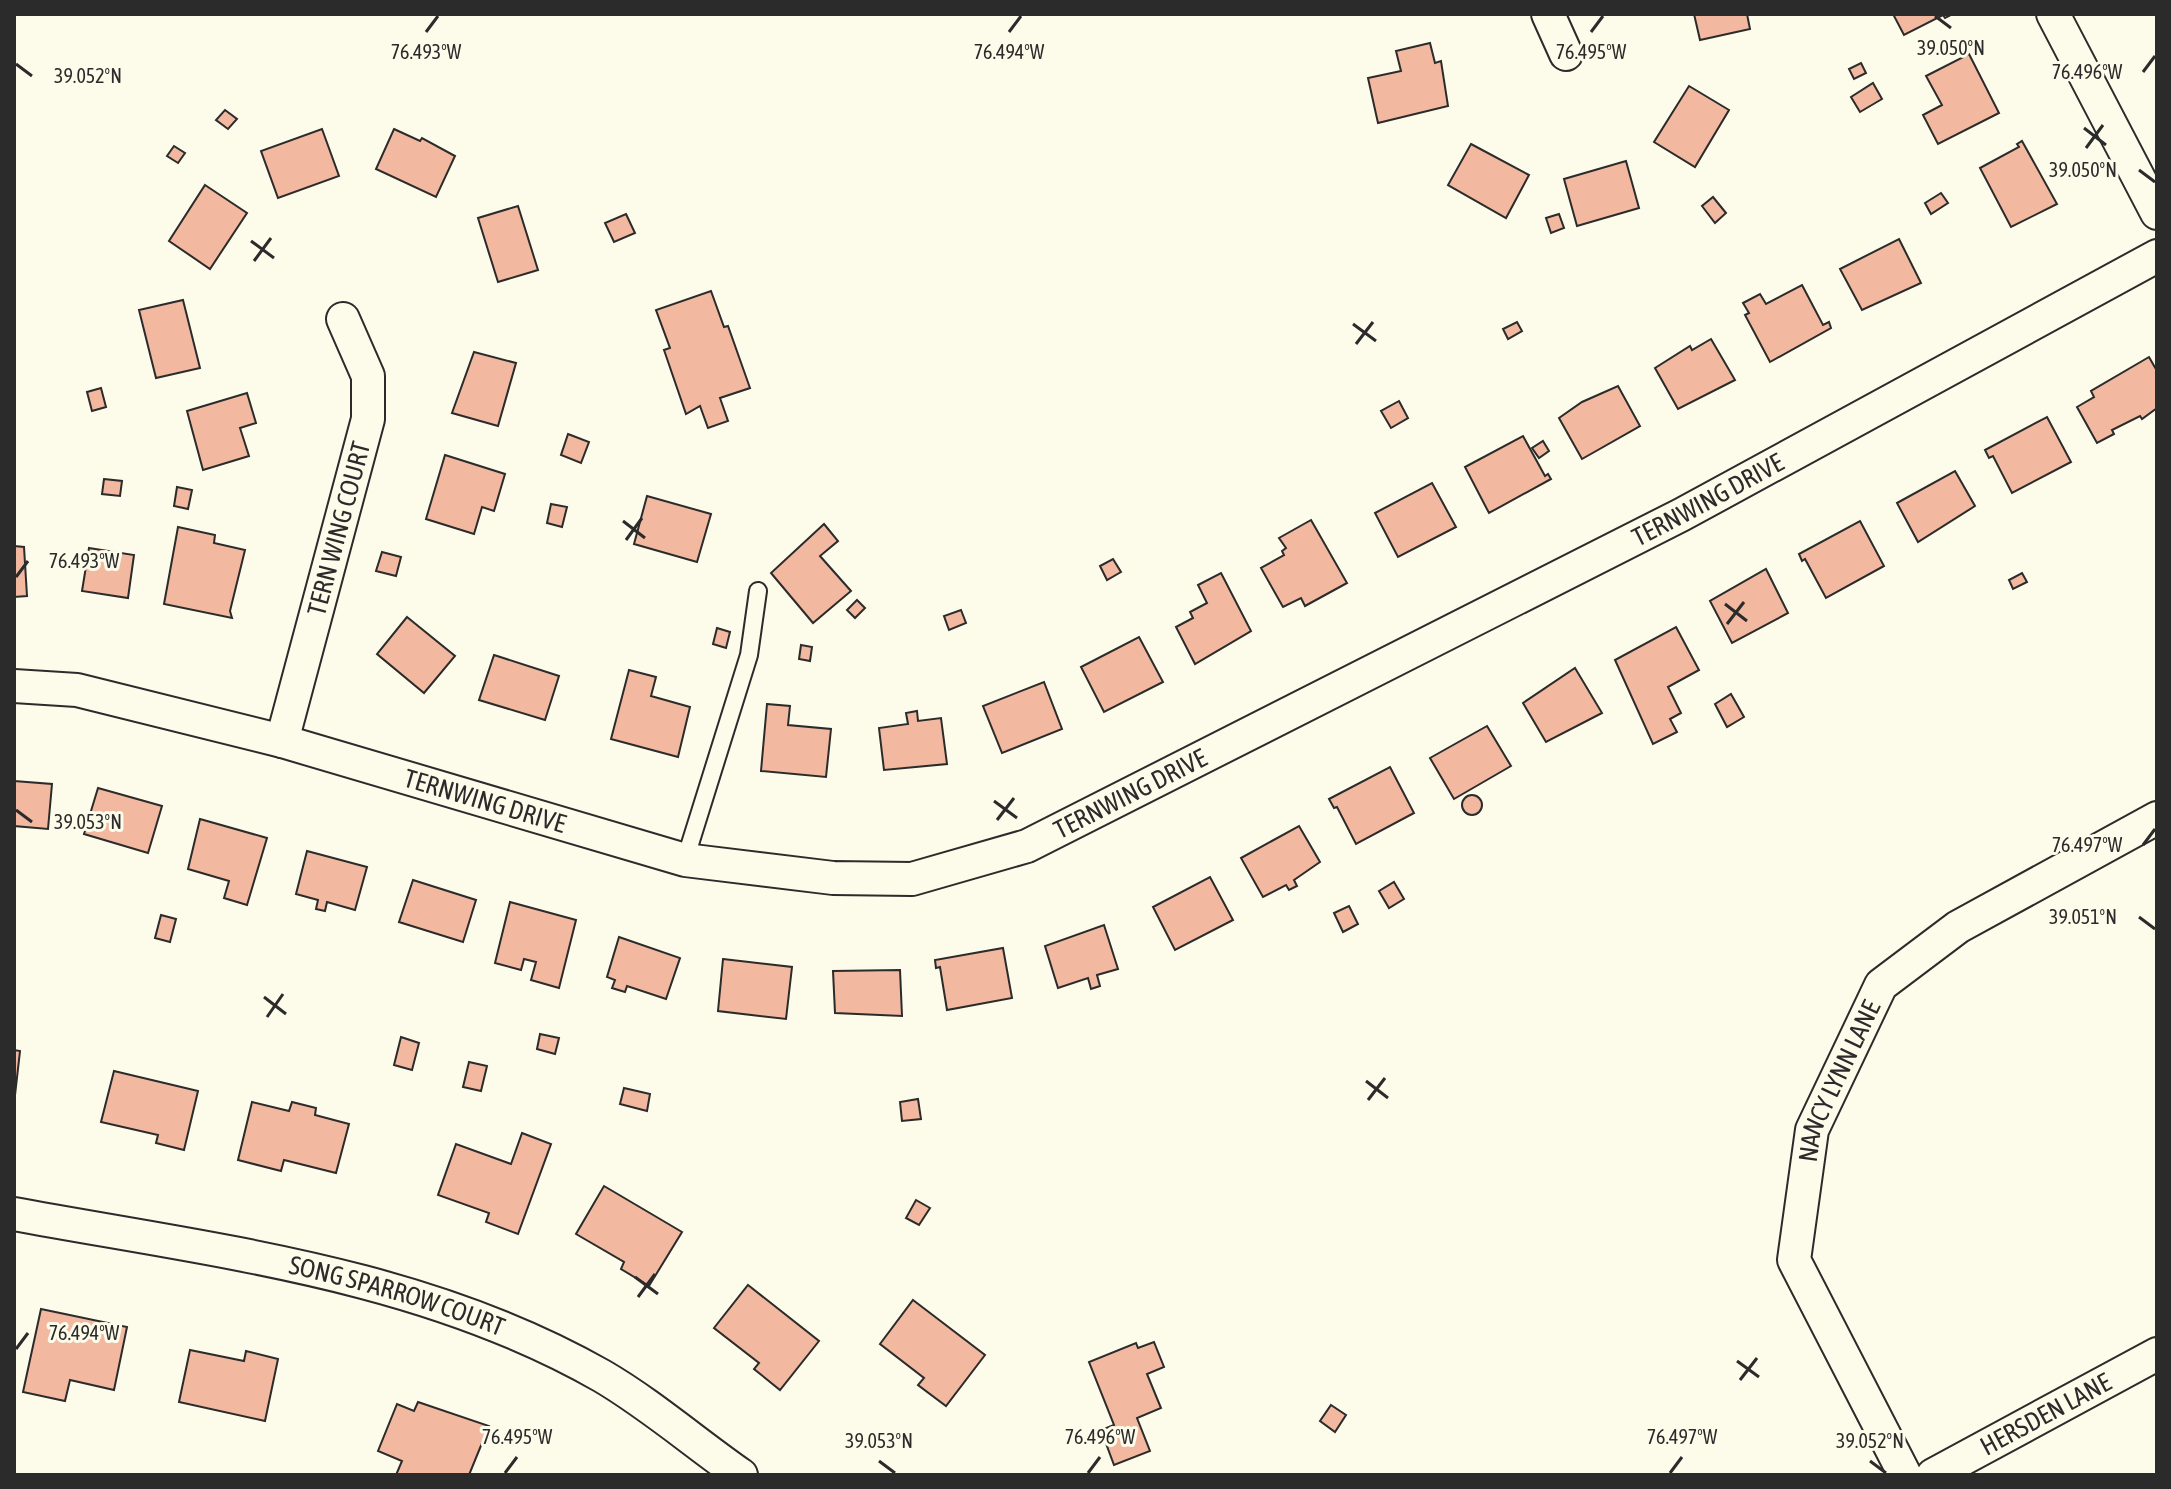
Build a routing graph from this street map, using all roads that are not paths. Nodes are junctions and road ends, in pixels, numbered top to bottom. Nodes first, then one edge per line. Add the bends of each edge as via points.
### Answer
1 (1548, 14) edge
2 (2053, 14) edge
3 (1566, 54) dead end
4 (2157, 213) edge
5 (2157, 256) edge
6 (343, 319) dead end
7 (758, 591) dead end
8 (14, 686) edge
9 (282, 741) junction
10 (2157, 818) edge
11 (685, 860) junction
12 (14, 1214) edge
13 (2157, 1354) edge
14 (741, 1475) edge
15 (1905, 1475) edge
16 (1933, 1475) edge

1 - 3 street
2 - 4 street
5 - 11 street, TERNWING DRIVE via 1681,515 1027,846 912,879 833,878
6 - 9 street, TERN WING COURT via 368,376 368,419
7 - 11 lane via 749,655
8 - 9 street, TERNWING DRIVE via 77,690
9 - 11 street, TERNWING DRIVE
10 - 15 street, NANCY LYNN LANE via 1958,927 1881,985 1812,1130 1794,1260
12 - 14 street, SONG SPARROW COURT via 328,1271 463,1310 603,1377
13 - 16 street, HERSDEN LANE

